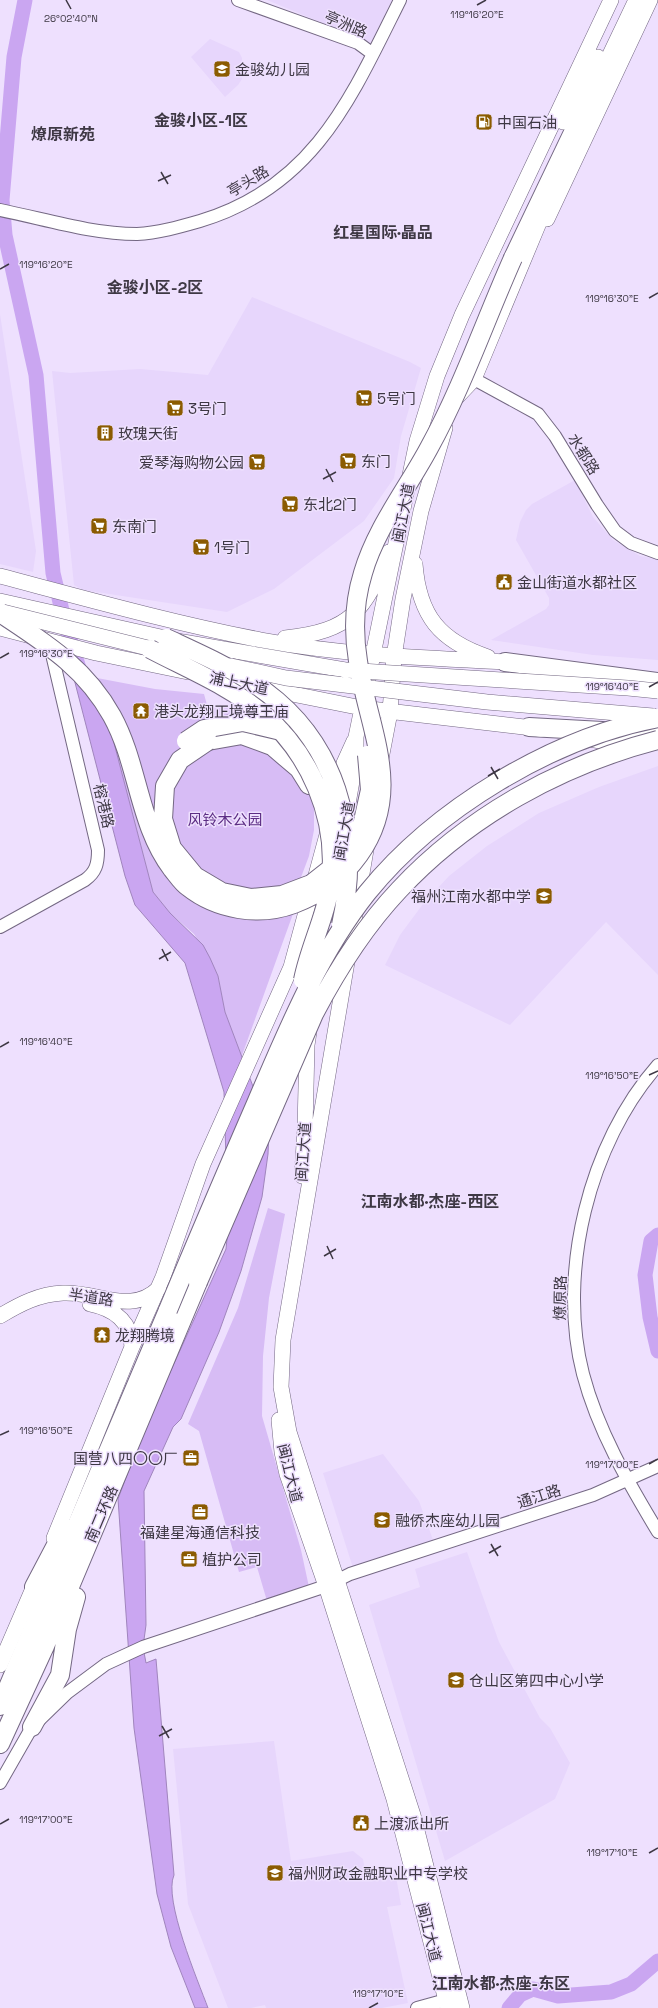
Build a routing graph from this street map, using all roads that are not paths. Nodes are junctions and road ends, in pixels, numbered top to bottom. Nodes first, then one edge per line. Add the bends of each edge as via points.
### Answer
1 (238, 0) edge
2 (400, 0) edge
3 (611, 0) edge
4 (625, 0) edge
5 (636, 0) edge
6 (650, 0) edge
7 (373, 54) junction
8 (596, 72) junction
9 (0, 210) edge
10 (509, 256) junction
11 (473, 290) junction
12 (505, 308) junction
13 (474, 379) junction
14 (402, 522) junction
15 (414, 546) junction
16 (658, 553) edge
17 (0, 576) edge
18 (0, 601) edge
19 (0, 612) edge
20 (0, 628) edge
21 (166, 638) junction
22 (262, 640) junction
23 (54, 643) junction
24 (150, 649) junction
25 (375, 654) junction
26 (394, 657) junction
27 (505, 662) junction
28 (656, 682) edge
29 (252, 686) junction
30 (362, 708) junction
31 (390, 712) junction
32 (658, 717) edge
33 (529, 727) junction
34 (658, 734) edge
35 (356, 737) junction
36 (658, 740) edge
37 (658, 746) edge
38 (333, 779) junction
39 (327, 814) junction
40 (161, 854) junction
41 (309, 904) junction
42 (0, 927) edge
43 (299, 1004) junction
44 (314, 1014) junction
45 (307, 1044) junction
46 (658, 1065) edge
47 (158, 1288) junction
48 (0, 1316) edge
49 (0, 1326) edge
50 (132, 1347) junction
51 (658, 1466) edge
52 (109, 1473) junction
53 (627, 1481) junction
54 (658, 1532) edge
55 (331, 1583) junction
56 (34, 1587) junction
57 (0, 1665) edge
58 (0, 1706) edge
59 (32, 1727) junction
60 (0, 1744) edge
61 (0, 1783) edge
62 (447, 2004) edge
63 (417, 2008) edge
64 (462, 2008) edge

1 - 7 street, 亭洲路 via 358,43
2 - 7 street, 亭头路
3 - 11 main road
4 - 8 main road
5 - 8 main road
6 - 12 main road
7 - 9 street, 亭头路 via 334,122 313,150 290,173 245,203 204,219 144,233 100,230
8 - 10 highway
8 - 11 main road
8 - 12 main road
10 - 39 highway, bridge via 422,441 371,522 356,554 346,589 343,627 346,665 366,747 370,790 361,830 339,862 311,884 282,895 251,898 222,892 195,876 172,848 163,819 165,786 180,760 208,741 242,735 272,746 299,769
10 - 40 highway, bridge via 451,404 430,447 382,529 367,560 358,591 354,624 358,662 378,744 382,792 370,838 346,872 317,895 284,908 251,911 217,905 186,886
11 - 14 main road, 闽江大道 via 427,406 417,441
12 - 13 main road, 闽江大道
13 - 15 main road, 闽江大道 via 456,398 431,476
13 - 16 street, 水都路 via 538,414 615,531 632,544
14 - 22 main road via 370,595 351,616 323,632
14 - 25 main road, 闽江大道
15 - 26 main road, 闽江大道
15 - 27 main road via 417,585 430,619 455,643
17 - 22 main road via 84,599
18 - 21 main road
19 - 24 main road, bridge
19 - 40 highway, bridge via 56,650 86,678 112,715 129,754 148,826
20 - 23 main road, 浦上大道
21 - 28 main road, bridge via 345,670 628,688
21 - 38 highway, bridge via 227,667 254,683 275,700 310,739
22 - 25 main road
23 - 29 main road, 浦上大道
23 - 42 street, 榕港路 via 98,860 93,874 85,880
24 - 32 main road, bridge via 286,678 487,702
24 - 39 highway, bridge via 239,696 263,714 295,749 316,786
25 - 26 main road
25 - 30 main road, 闽江大道
26 - 27 main road
26 - 31 main road, 闽江大道
27 - 28 highway
29 - 30 main road, 浦上大道
29 - 39 main road via 282,715 308,753 324,786
30 - 31 main road, 浦上大道
30 - 35 main road, 闽江大道
31 - 33 main road, 浦上大道
31 - 55 main road, 闽江大道 via 283,1340 281,1386 289,1432
32 - 43 highway, bridge via 596,736 540,759 494,784 447,816 404,854 367,893 334,942
33 - 34 highway
33 - 37 main road, 浦上大道 via 604,742
35 - 39 main road via 344,763
35 - 45 main road, 闽江大道 via 356,758
36 - 44 highway, bridge via 604,756 550,779 507,804 452,842 400,889 382,909 345,961
38 - 40 highway, bridge via 311,754 280,731 243,722 204,729 171,751 153,783 150,820
38 - 44 highway, bridge via 347,825 349,876 339,936
39 - 41 main road
39 - 43 highway, bridge via 332,853 331,877 327,901 304,975
41 - 45 main road
41 - 47 main road via 291,966 203,1164
43 - 52 highway, 南二环路, bridge via 168,1310
44 - 52 highway, 南二环路, bridge via 198,1282
45 - 55 main road, 闽江大道 via 306,1129 302,1176 277,1330 276,1385 282,1452 286,1467
46 - 53 street, 燎原路 via 628,1108 593,1180 583,1216 575,1277 576,1328 583,1375 600,1424
47 - 48 main road, 半道路 via 145,1297 125,1302 82,1293 46,1295 25,1302
47 - 50 main road
49 - 50 main road, 半道路 via 44,1306 85,1304 106,1308 120,1317 130,1331
50 - 56 main road
51 - 53 street, 通江路
52 - 56 highway via 73,1512
52 - 58 highway, 南二环路
52 - 59 highway via 95,1546 70,1618 60,1675
52 - 60 highway, 南二环路 via 45,1646
53 - 54 street, 燎原路
53 - 55 street, 通江路 via 593,1495
55 - 59 street, 通江路 via 128,1653 76,1684
55 - 62 main road, 闽江大道 via 403,1831
55 - 64 main road, 闽江大道 via 413,1815
56 - 57 main road
59 - 61 street, 通江路
62 - 63 street

